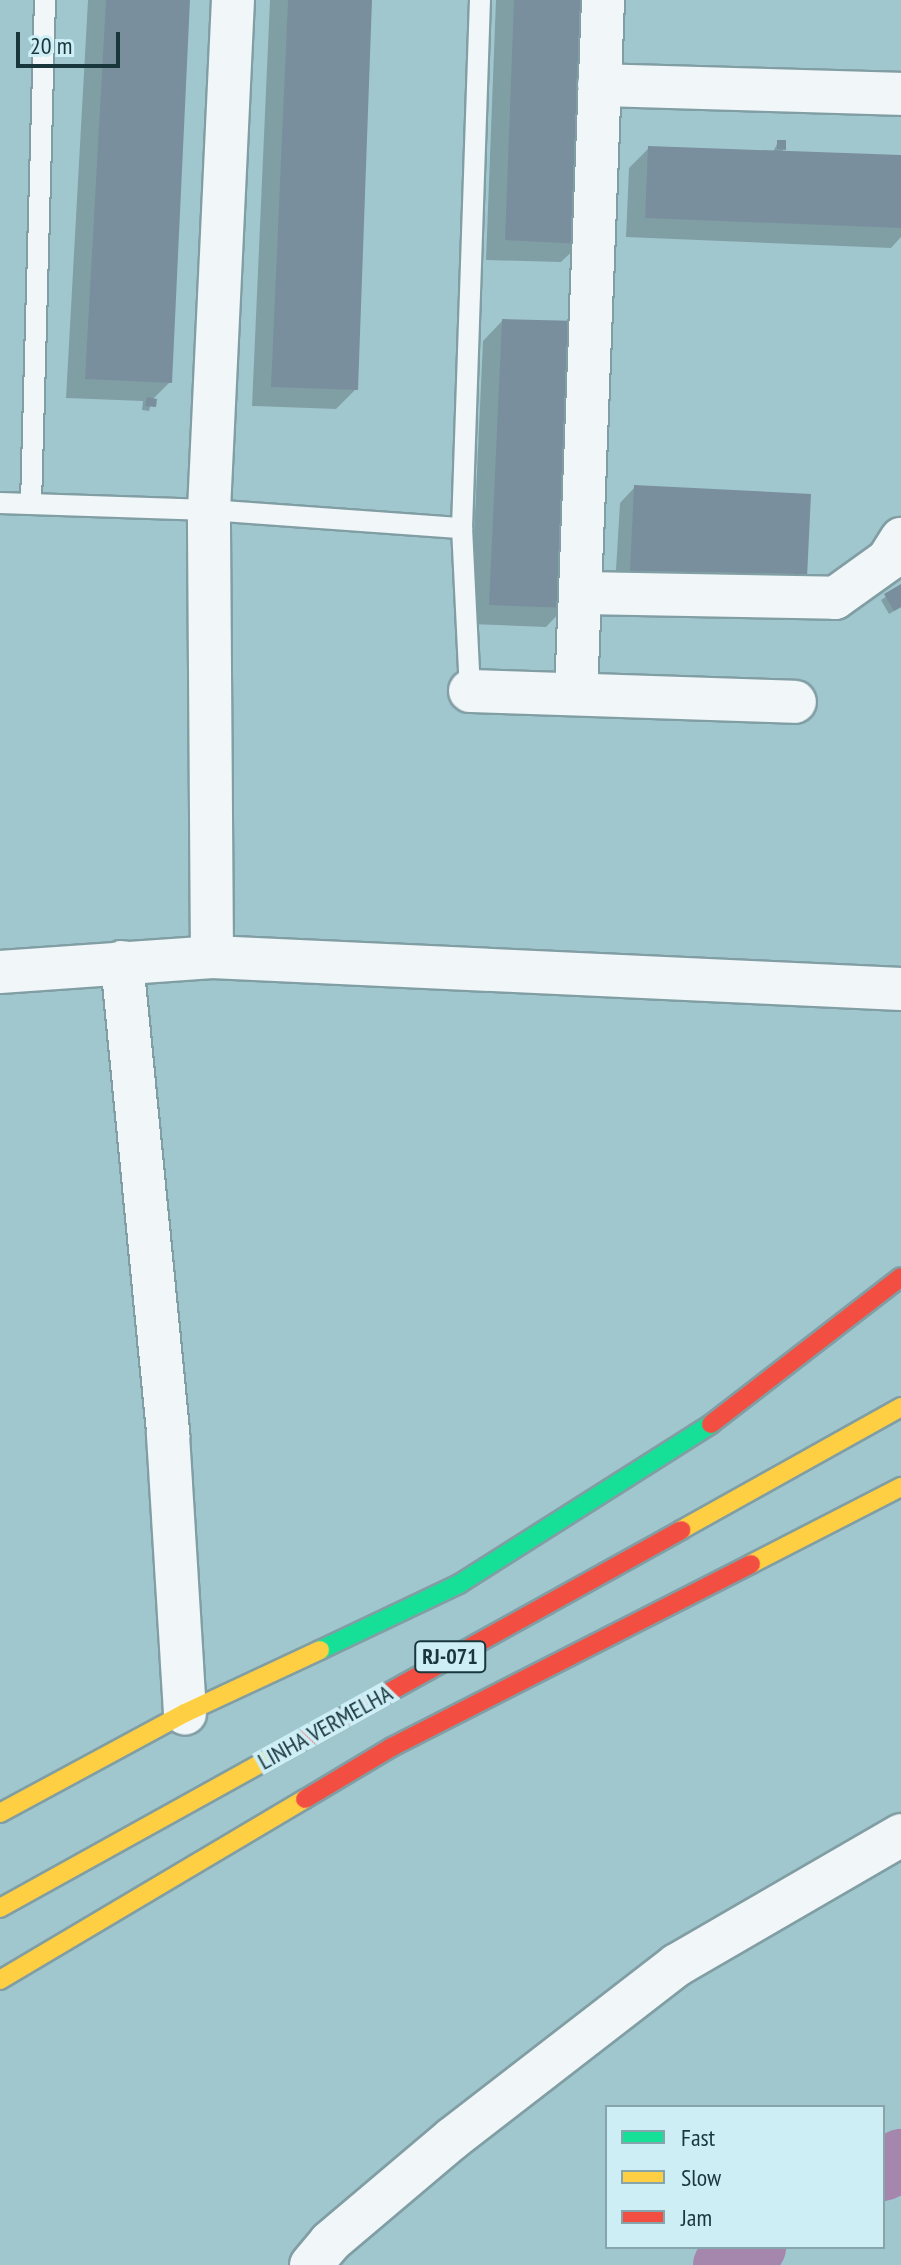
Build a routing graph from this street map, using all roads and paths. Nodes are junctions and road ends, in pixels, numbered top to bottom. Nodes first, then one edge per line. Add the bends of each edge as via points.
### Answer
1 (45, 0) edge
2 (233, 0) edge
3 (480, 0) edge
4 (603, 0) edge
5 (599, 85) junction
6 (901, 94) edge
7 (0, 503) edge
8 (31, 504) junction
9 (209, 510) junction
10 (462, 528) junction
11 (901, 539) edge
12 (583, 593) junction
13 (470, 691) joint
14 (576, 694) junction
15 (795, 702) dead end
16 (212, 957) junction
17 (122, 962) junction
18 (0, 972) edge
19 (901, 989) edge
20 (901, 1277) edge
21 (901, 1407) edge
22 (901, 1487) edge
23 (185, 1713) junction
24 (0, 1813) edge
25 (901, 1835) edge
26 (0, 1908) edge
27 (0, 1980) edge
28 (311, 2265) edge

1 - 8 lane
2 - 9 street
3 - 10 lane
4 - 5 street
5 - 6 street
5 - 12 street
7 - 8 lane
8 - 9 lane
9 - 10 lane
9 - 16 street
10 - 13 lane
11 - 12 street via 888,560 835,598
12 - 14 street
13 - 14 street
14 - 15 street
16 - 17 street
16 - 19 street
17 - 18 street
17 - 23 street via 168,1435
20 - 23 main road via 694,1437 459,1584
21 - 26 main road, LINHA VERMELHA / RJ-071
22 - 27 main road, LINHA VERMELHA / RJ-071 via 392,1747
23 - 24 main road
25 - 28 street via 677,1965 453,2138 330,2242

